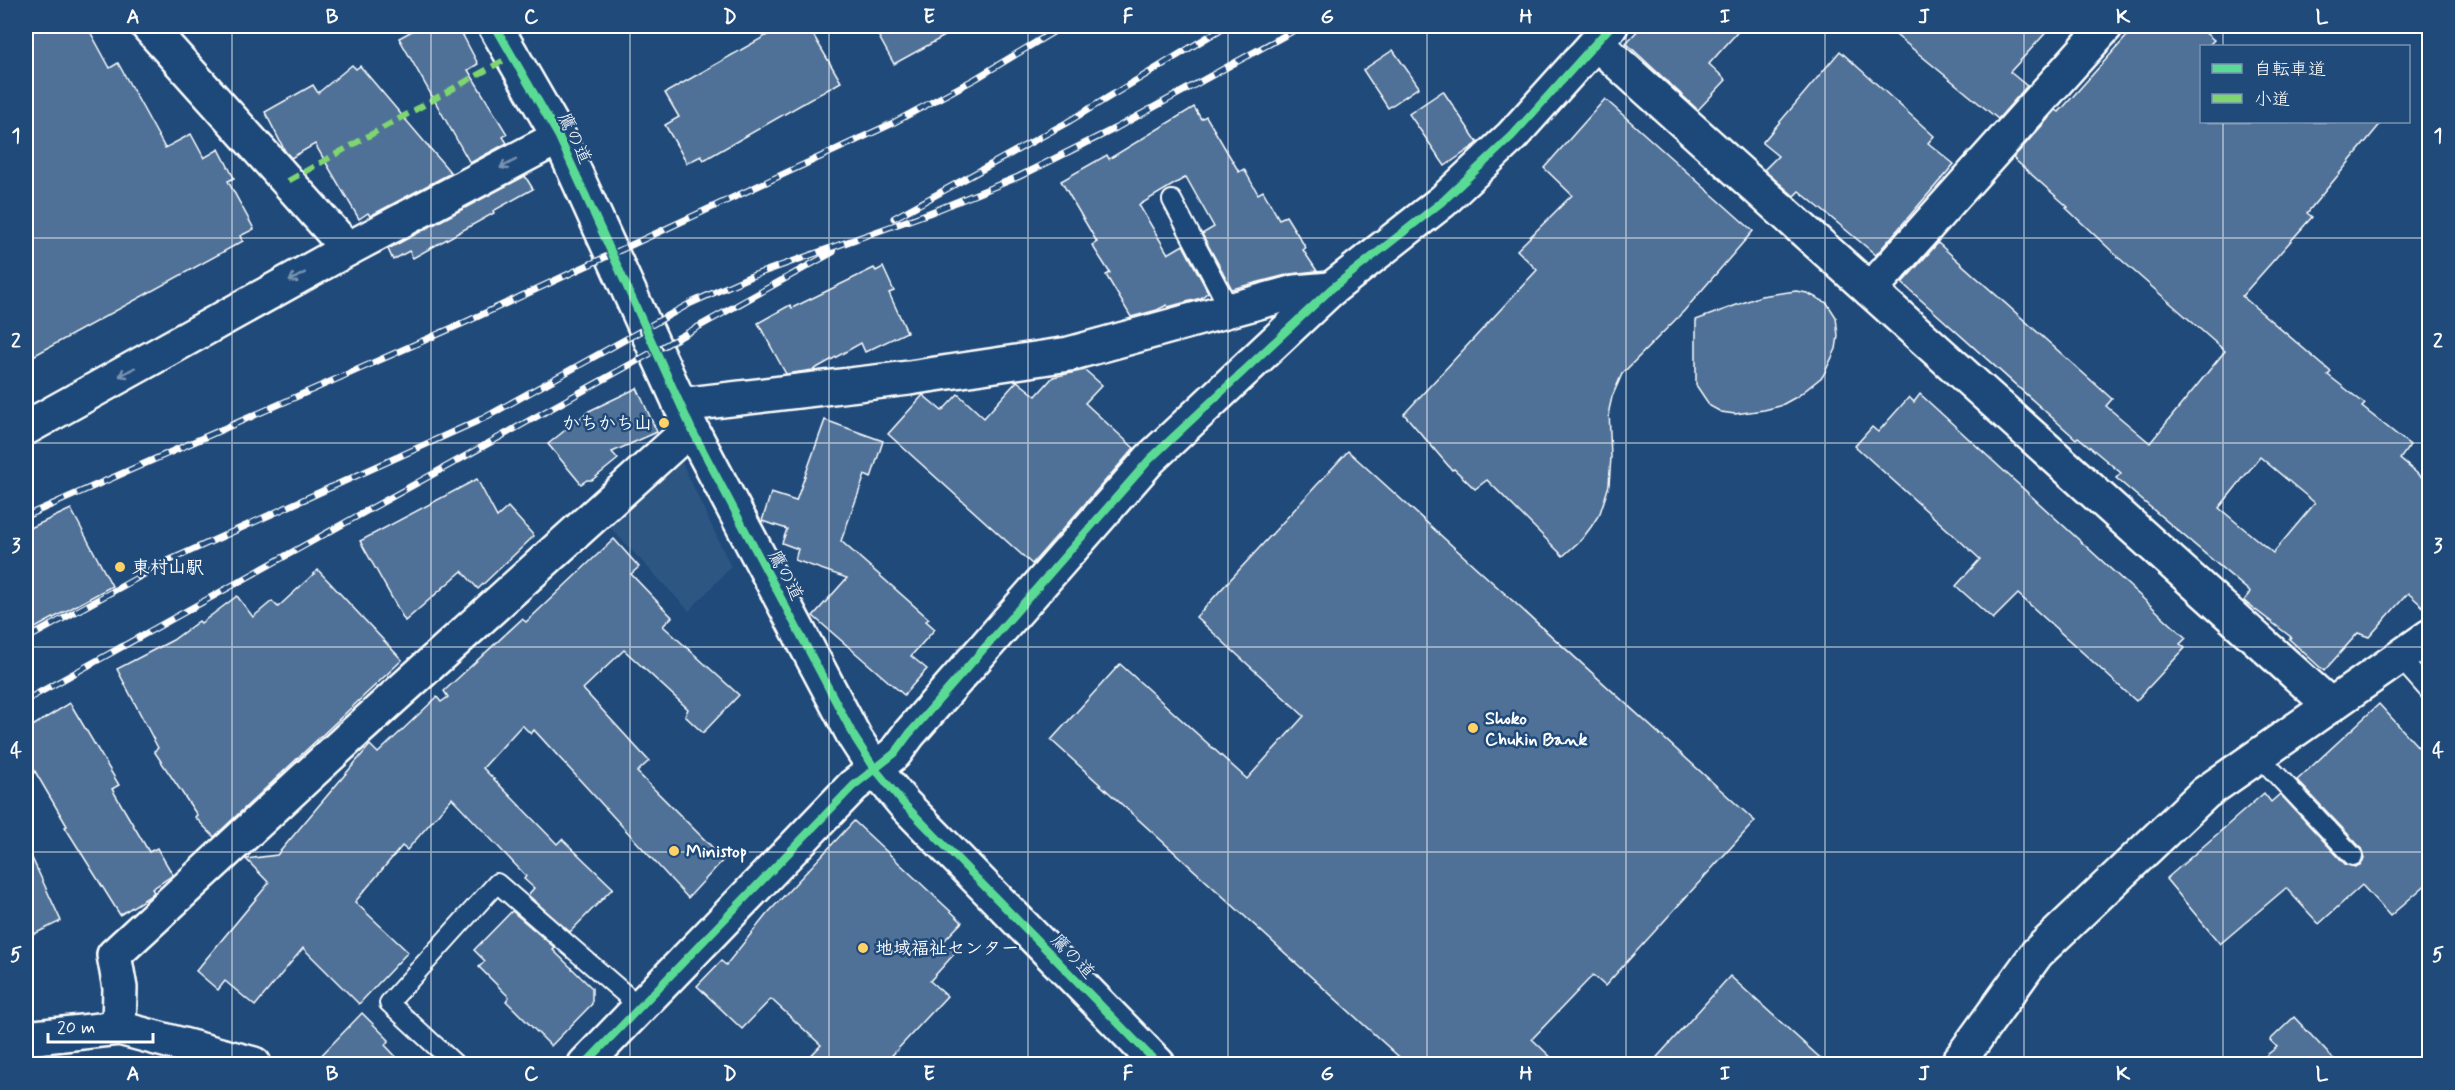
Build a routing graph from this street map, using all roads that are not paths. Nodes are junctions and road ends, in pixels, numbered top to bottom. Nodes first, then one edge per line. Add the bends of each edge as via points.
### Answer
1 (148, 26) edge
2 (495, 26) edge
3 (2106, 26) edge
4 (1603, 34) edge
5 (559, 137) junction
6 (1172, 200) dead end
7 (348, 249) junction
8 (1331, 289) junction
9 (1870, 290) junction
10 (1230, 310) junction
11 (686, 417) junction
12 (26, 428) edge
13 (2430, 636) edge
14 (2399, 657) junction
15 (2430, 692) edge
16 (2329, 704) junction
17 (2258, 755) junction
18 (875, 769) junction
19 (2353, 856) dead end
20 (640, 1007) junction
21 (119, 1028) junction
22 (26, 1038) edge
23 (254, 1065) edge
24 (455, 1065) edge
25 (585, 1065) edge
26 (1158, 1065) edge
27 (1957, 1065) edge

1 - 7 street
2 - 5 street, 鷹の道
3 - 9 street
4 - 8 street via 1512,136 1443,201
4 - 9 street
5 -> 7 street
5 - 11 street, 鷹の道
6 - 10 lane
7 -> 12 street
8 - 10 street via 1295,292
8 - 18 street via 1150,459 895,753
9 - 16 street
10 - 11 street via 1069,354
11 - 18 street, 鷹の道
11 - 21 street via 114,955 120,988
13 - 14 street
14 - 15 lane
14 - 16 street
16 - 17 street
17 - 19 lane
17 - 27 street via 2205,793 2037,953
18 - 20 street via 853,786
18 - 26 street, 鷹の道 via 904,804
20 - 24 lane via 497,883 389,1004
20 - 25 street
21 - 22 street
21 - 23 street

